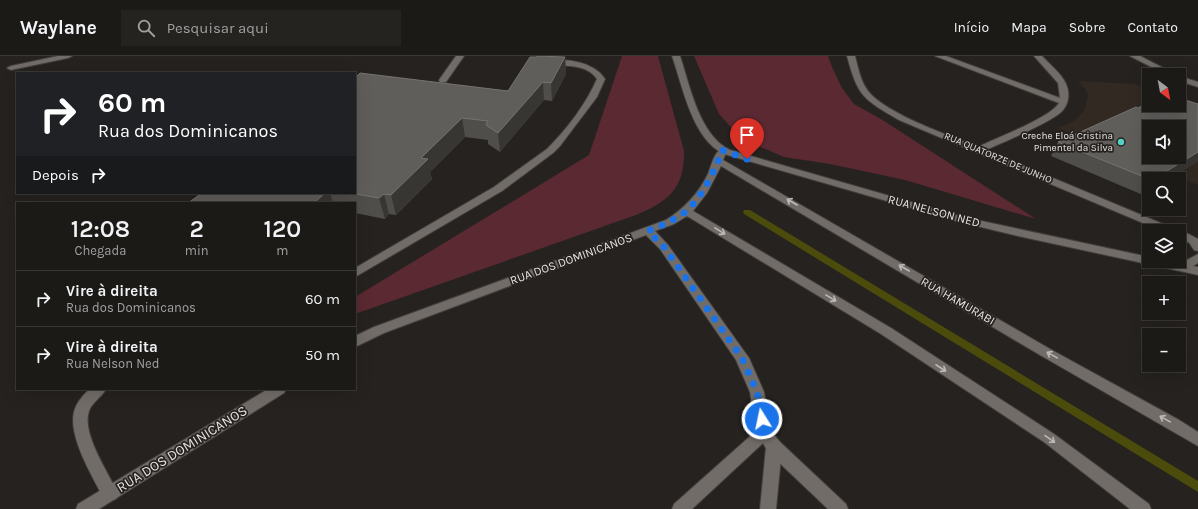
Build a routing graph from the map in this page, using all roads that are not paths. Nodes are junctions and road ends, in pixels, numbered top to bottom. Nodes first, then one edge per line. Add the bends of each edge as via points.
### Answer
1 (68, 56) edge
2 (460, 56) edge
3 (676, 56) edge
4 (851, 56) edge
5 (939, 56) edge
6 (1038, 56) edge
7 (1134, 56) edge
8 (538, 63) edge
9 (11, 68) dead end
10 (1159, 68) edge
11 (443, 80) dead end
12 (1186, 81) edge
13 (1198, 85) edge
14 (1064, 102) junction
15 (978, 150) junction
16 (720, 155) junction
17 (686, 211) junction
18 (1154, 224) edge
19 (648, 231) junction
20 (1186, 237) edge
21 (1197, 242) edge
22 (1198, 258) edge
23 (1142, 259) edge
24 (1186, 264) edge
25 (1184, 268) edge
26 (1198, 271) edge
27 (356, 272) edge
28 (356, 342) edge
29 (98, 390) edge
30 (277, 390) edge
31 (764, 433) junction
32 (1198, 440) edge
33 (774, 447) junction
34 (110, 494) junction
35 (84, 509) edge
36 (680, 509) edge
37 (768, 509) edge
38 (840, 509) edge
39 (1143, 509) edge

1 - 9 street
2 - 11 street
3 - 16 street via 701,125
4 - 15 street, RUA QUATORZE DE JUNHO via 862,90 871,99 902,118
5 - 14 street
6 - 14 street via 1062,82
7 - 10 street
8 - 27 street via 587,68 601,79 593,97 557,144 498,189
12 - 13 street
14 - 15 street via 1059,110 1048,117
15 - 18 street, RUA QUATORZE DE JUNHO
16 - 17 street, RUA DOS DOMINICANOS via 698,199
16 - 23 street, RUA NELSON NED via 747,159 1018,233
32 -> 16 street, RUA HAMURABI via 1045,352
17 - 19 street, RUA DOS DOMINICANOS via 670,222
17 -> 39 street via 886,332 1049,438
19 - 28 street, RUA DOS DOMINICANOS via 386,327
19 - 31 street via 664,247 742,358 757,392
20 - 21 street
22 - 24 street, RUA NELSON NED
25 - 26 street, RUA NELSON NED
29 - 34 street via 84,406 80,424
30 - 34 street, RUA DOS DOMINICANOS
31 - 33 street
31 - 36 street
33 - 37 street
33 - 38 street
34 - 35 street, RUA DOS DOMINICANOS

